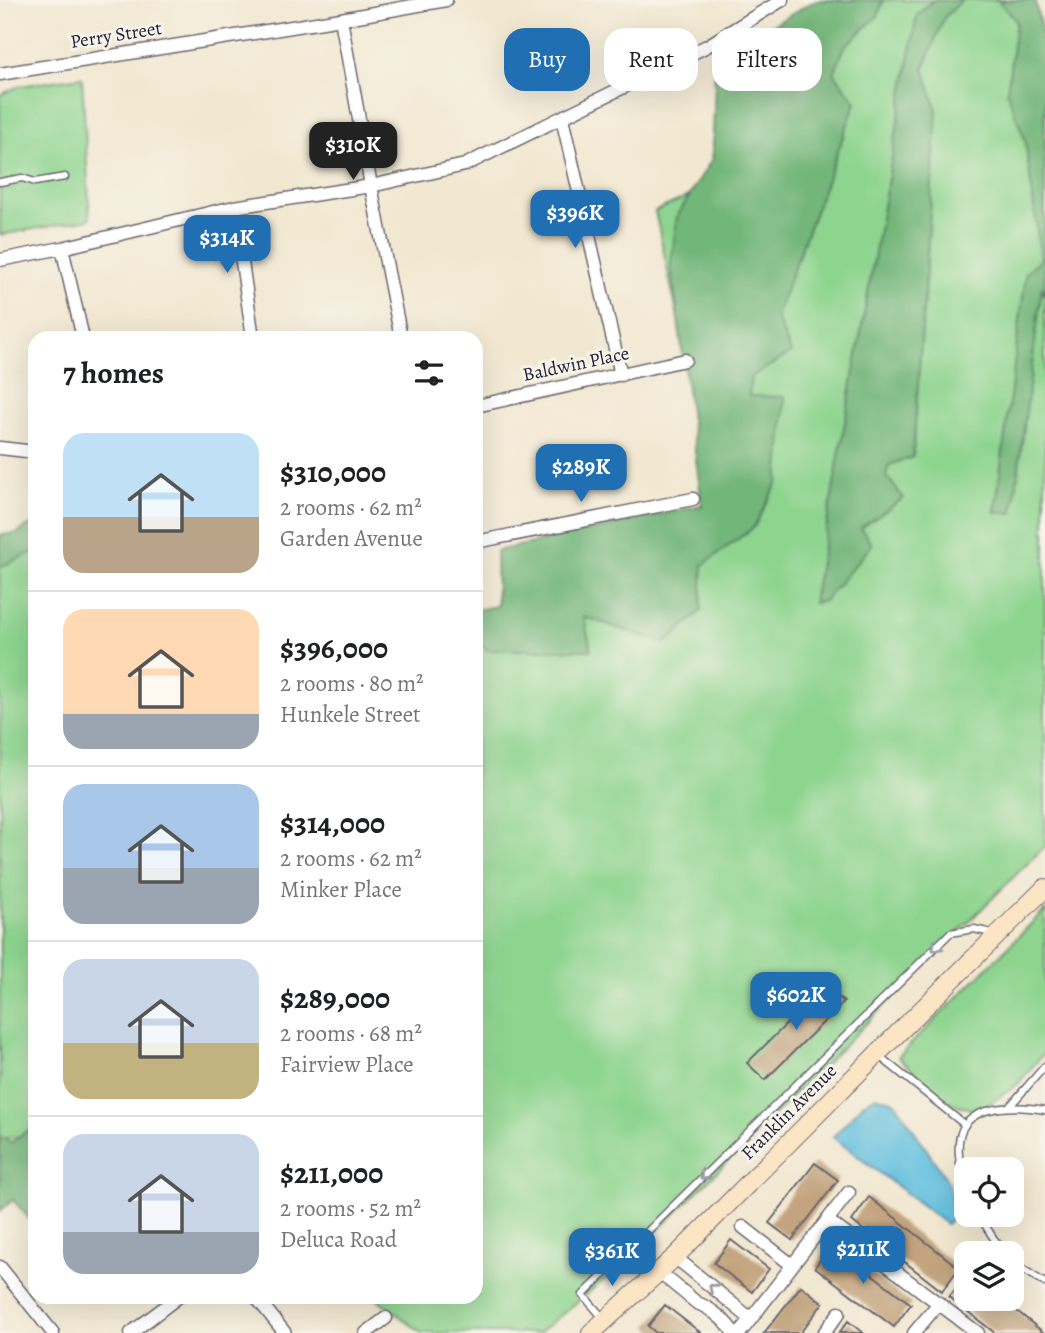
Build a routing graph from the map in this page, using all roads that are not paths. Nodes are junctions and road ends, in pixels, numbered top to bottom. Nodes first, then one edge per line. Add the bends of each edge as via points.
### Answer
1 (446, 0) edge
2 (775, 2) edge
3 (408, 3) edge
4 (341, 19) junction
5 (0, 74) edge
6 (562, 118) junction
7 (65, 177) dead end
8 (0, 182) edge
9 (371, 186) junction
10 (234, 207) junction
11 (62, 248) junction
12 (0, 260) edge
13 (81, 331) edge
14 (252, 331) edge
15 (400, 331) edge
16 (685, 360) dead end
17 (621, 375) junction
18 (483, 404) edge
19 (0, 448) edge
20 (28, 452) edge
21 (693, 499) dead end
22 (483, 541) edge
23 (1045, 888) edge
24 (998, 935) junction
25 (876, 1054) junction
26 (1045, 1066) edge
27 (1010, 1106) junction
28 (1045, 1111) edge
29 (965, 1125) junction
30 (961, 1157) edge
31 (849, 1192) dead end
32 (827, 1220) junction
33 (743, 1227) dead end
34 (675, 1257) junction
35 (792, 1265) junction
36 (1024, 1270) edge
37 (1, 1272) edge
38 (659, 1272) junction
39 (1045, 1283) edge
40 (939, 1303) junction
41 (28, 1304) edge
42 (28, 1304) edge
43 (169, 1304) edge
44 (262, 1304) edge
45 (839, 1313) dead end
46 (386, 1318) dead end
47 (751, 1319) junction
48 (605, 1320) junction
49 (53, 1333) edge
50 (131, 1333) edge
51 (285, 1333) edge
52 (366, 1333) edge
53 (591, 1333) edge
54 (732, 1333) edge
55 (740, 1333) edge
56 (824, 1333) edge
57 (914, 1333) edge
58 (978, 1333) edge

1 - 3 street, Perry Street
2 - 6 street via 707,46
3 - 4 street, Perry Street
4 - 5 street, Perry Street
4 - 9 street
6 - 9 street via 464,164
6 - 17 street
7 - 8 lane
9 - 10 street
9 - 15 street
10 - 11 street
10 - 14 street
11 - 12 street
11 - 13 street
16 - 17 street, Baldwin Place
17 - 18 street, Baldwin Place
19 - 20 street
21 - 22 street
23 - 24 main road, Franklin Avenue
24 - 25 main road, Franklin Avenue
24 -> 48 lane via 974,929 950,933 583,1295
25 - 29 lane
25 - 34 main road, Franklin Avenue
26 - 27 lane
27 - 28 lane
27 - 29 lane via 978,1115
29 - 30 lane
31 - 32 street
32 - 35 street
32 - 40 street
33 - 35 street
34 - 38 main road, Franklin Avenue
47 -> 34 street
35 - 47 street
36 - 39 lane
37 - 41 street
38 - 48 main road, Franklin Avenue
38 - 54 street
40 - 57 street
40 - 58 street
42 - 49 street
43 - 50 street
44 - 51 street
45 - 56 street
46 - 52 street
47 - 55 street
48 - 53 main road, Franklin Avenue

